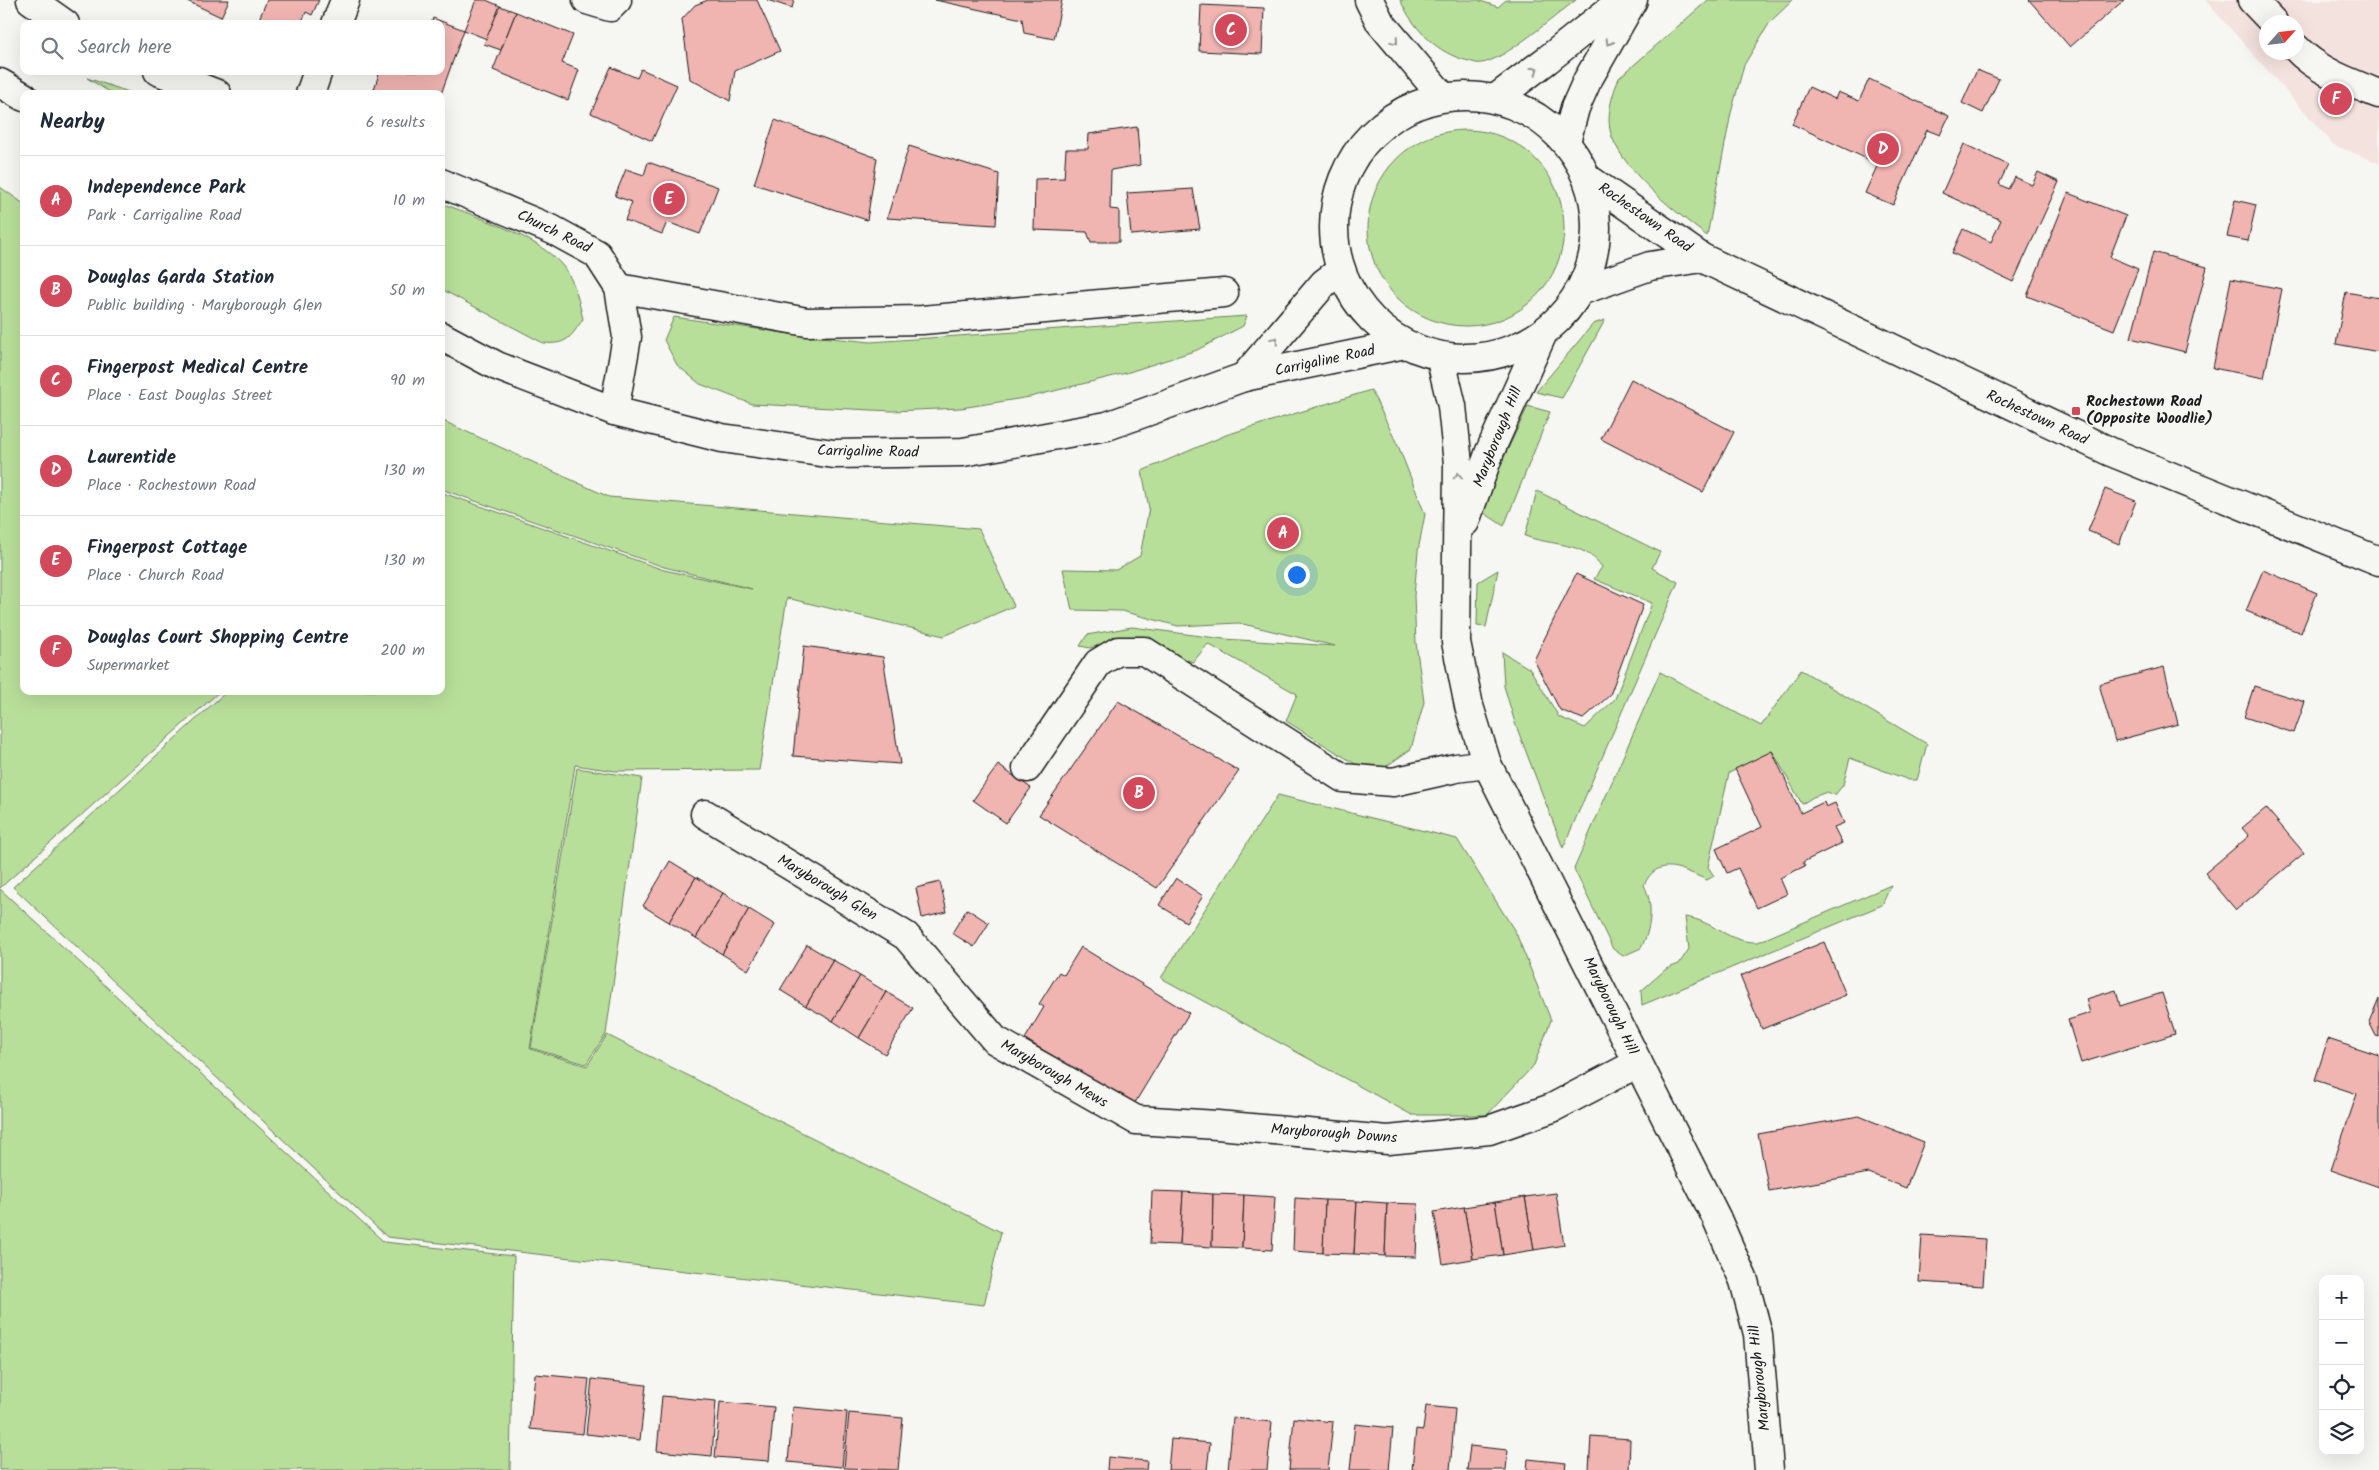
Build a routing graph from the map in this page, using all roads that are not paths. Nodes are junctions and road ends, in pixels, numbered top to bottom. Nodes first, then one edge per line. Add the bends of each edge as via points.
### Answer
1 (31, 0) edge
2 (345, 0) edge
3 (587, 0) edge
4 (617, 0) edge
5 (1369, 0) edge
6 (1622, 0) edge
7 (1633, 0) edge
8 (2252, 0) edge
9 (2266, 15) edge
10 (58, 20) edge
11 (338, 20) edge
12 (2304, 56) edge
13 (168, 75) edge
14 (317, 75) edge
15 (0, 83) edge
16 (207, 90) edge
17 (311, 90) edge
18 (2379, 94) edge
19 (20, 95) edge
20 (1443, 97) junction
21 (1495, 99) junction
22 (1566, 142) junction
23 (1587, 178) junction
24 (445, 184) edge
25 (1702, 258) junction
26 (1341, 270) junction
27 (619, 288) junction
28 (1580, 291) junction
29 (1224, 293) dead end
30 (1543, 333) junction
31 (445, 338) edge
32 (1405, 344) junction
33 (1440, 356) junction
34 (1244, 377) junction
35 (614, 411) junction
36 (1458, 542) junction
37 (2379, 562) edge
38 (1487, 764) junction
39 (1027, 768) dead end
40 (705, 814) dead end
41 (939, 975) joint
42 (1638, 1063) junction
43 (1136, 1120) joint
44 (1769, 1470) edge

1 - 10 street
2 - 11 street
3 - 4 street via 610,7
5 -> 20 street via 1380,22
21 -> 6 street
7 -> 22 street via 1587,81 1575,108
8 - 9 street
12 - 18 street via 2336,75
13 - 16 street
14 - 17 street
15 - 19 street
20 - 21 street via 1469,95
20 - 26 street via 1407,108 1376,130 1352,160 1337,195 1334,233
21 - 22 street via 1522,108 1546,123
22 - 23 street
23 - 25 street, Rochestown Road
23 - 28 street via 1596,216 1594,254
24 - 27 street, Church Road via 597,254
25 - 28 street, Rochestown Road via 1650,266
25 - 37 street, Rochestown Road via 2112,452
26 - 32 street via 1356,300 1378,325
34 -> 26 street, Carrigaline Road via 1324,283
27 - 29 street via 807,322 922,320
27 - 35 street, Church Road via 627,337
28 - 30 street via 1564,314
30 - 33 street via 1511,350 1476,358
30 - 36 street, Maryborough Hill via 1490,451
31 - 35 street, Carrigaline Road via 497,366
32 - 33 street
32 - 34 street, Carrigaline Road
36 -> 33 street, Maryborough Hill via 1458,464 1452,406
34 - 35 street, Carrigaline Road via 1107,426 963,452 834,454 722,438
36 - 38 street, Maryborough Hill via 1456,642 1468,706
38 - 39 street via 1393,782 1343,778 1144,651 1118,651 1098,663
38 - 42 street, Maryborough Hill
40 - 41 street, Maryborough Glen via 906,936
41 - 43 street, Maryborough Mews via 995,1040
42 - 43 street, Maryborough Downs via 1552,1108 1489,1130 1388,1140
42 - 44 street, Maryborough Hill via 1744,1281 1758,1334

